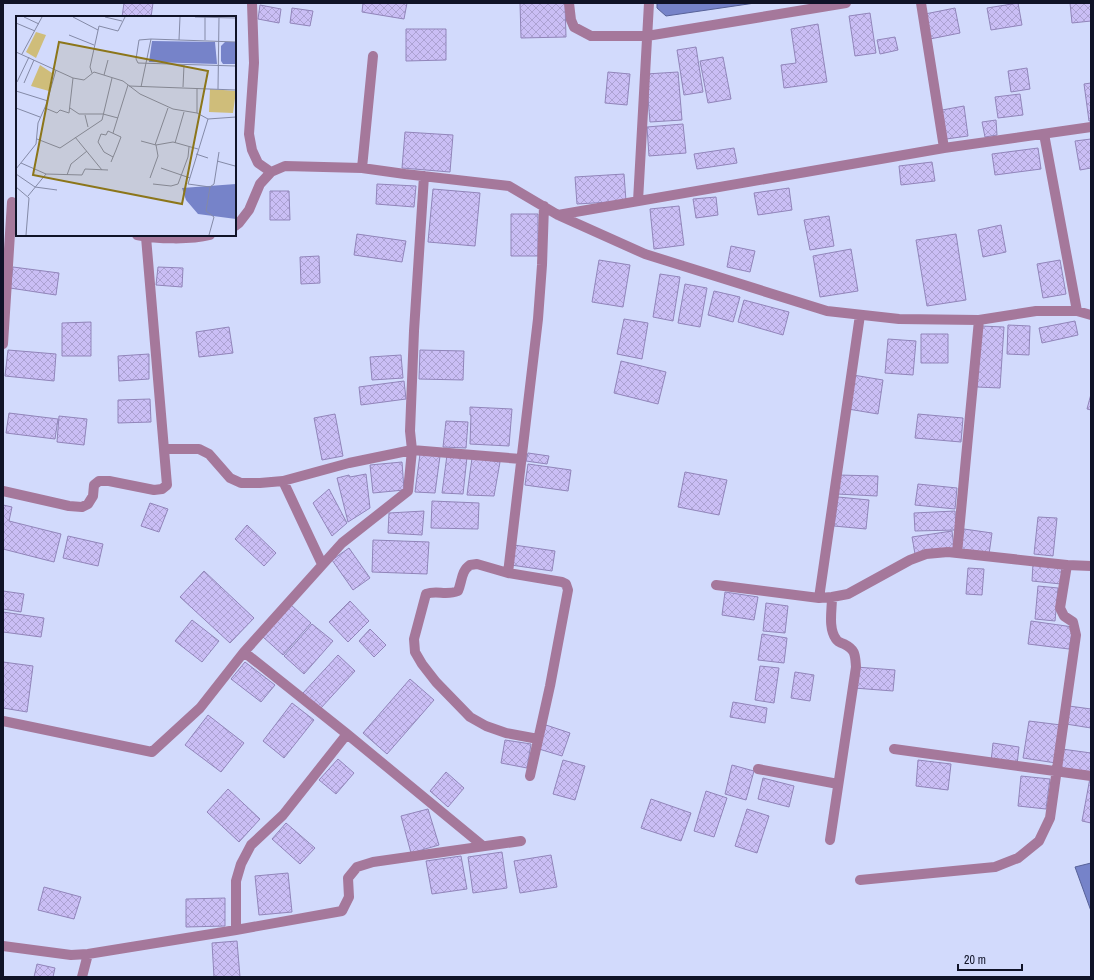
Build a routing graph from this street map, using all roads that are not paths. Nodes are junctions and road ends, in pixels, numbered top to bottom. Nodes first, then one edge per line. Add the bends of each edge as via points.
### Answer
1 (252, 3) edge
2 (569, 3) edge
3 (649, 3) edge
4 (846, 3) edge
5 (921, 3) edge
6 (647, 36) junction
7 (373, 56) dead end
8 (1091, 127) edge
9 (1044, 134) junction
10 (944, 148) junction
11 (362, 168) junction
12 (271, 172) junction
13 (424, 176) junction
14 (638, 201) junction
15 (11, 202) edge
16 (544, 206) junction
17 (558, 215) junction
18 (236, 226) edge
19 (141, 236) edge
20 (199, 236) edge
21 (1077, 311) junction
22 (860, 315) junction
23 (1091, 315) edge
24 (978, 320) junction
25 (3, 344) edge
26 (165, 449) junction
27 (412, 450) junction
28 (521, 459) junction
29 (283, 481) junction
30 (3, 491) edge
31 (957, 553) junction
32 (322, 564) junction
33 (1067, 565) junction
34 (1091, 566) edge
35 (508, 572) junction
36 (716, 584) dead end
37 (832, 597) junction
38 (819, 598) junction
39 (244, 652) junction
40 (3, 722) edge
41 (347, 734) junction
42 (538, 739) junction
43 (894, 749) dead end
44 (758, 769) dead end
45 (1057, 771) junction
46 (530, 776) dead end
47 (1091, 776) edge
48 (838, 784) junction
49 (521, 840) dead end
50 (830, 840) dead end
51 (483, 846) junction
52 (860, 880) dead end
53 (236, 930) junction
54 (3, 946) edge
55 (88, 954) junction
56 (82, 977) edge

1 - 12 street via 254,63 249,134 258,163
2 - 6 street via 571,20 579,31 591,36
3 - 6 street
4 - 6 street
5 - 10 street
6 - 14 street
7 - 11 street
8 - 9 street
9 - 10 street
9 - 21 street
10 - 14 street
11 - 12 street via 285,166
11 - 13 street
12 - 18 street via 260,184 249,210
13 - 16 street via 509,186
13 - 27 street via 414,331 410,431
14 - 17 street
15 - 25 street
16 - 17 street
16 - 28 street via 538,319
17 - 22 street via 646,254 827,312
19 - 20 street
19 - 26 street
21 - 23 street
21 - 24 street via 1036,311
22 - 24 street via 899,319
22 - 38 street
24 - 31 street
26 - 29 street via 199,449 209,454 230,478 241,483
26 - 30 street via 167,485 162,489 99,481 94,485 93,496 88,504 82,507
27 - 28 street
27 - 29 street via 349,463
27 - 32 street via 408,491 342,543
28 - 35 street
29 - 32 street
31 - 33 street
31 - 37 street via 926,554 848,594
32 - 39 street
33 - 34 street
33 - 45 street via 1060,608 1064,616 1073,622 1076,635
35 - 42 street via 562,582 568,590
35 - 42 street via 477,564 470,565 464,571 458,591 451,594 426,594 414,639 415,652 436,682 470,717 506,733
36 - 38 street
37 - 38 street
37 - 48 street via 833,634 836,640 852,648 856,667
39 - 40 street via 200,708 152,752
39 - 41 street
41 - 51 street
41 - 53 street via 283,815 251,845 236,881
42 - 46 street
43 - 45 street
44 - 48 street
45 - 47 street
45 - 52 street via 1050,818 1039,841 1018,858 995,867
48 - 50 street
49 - 51 street
51 - 53 street via 373,862 357,867 348,878 349,897 342,911
53 - 55 street
54 - 55 street via 71,955
55 - 56 street

